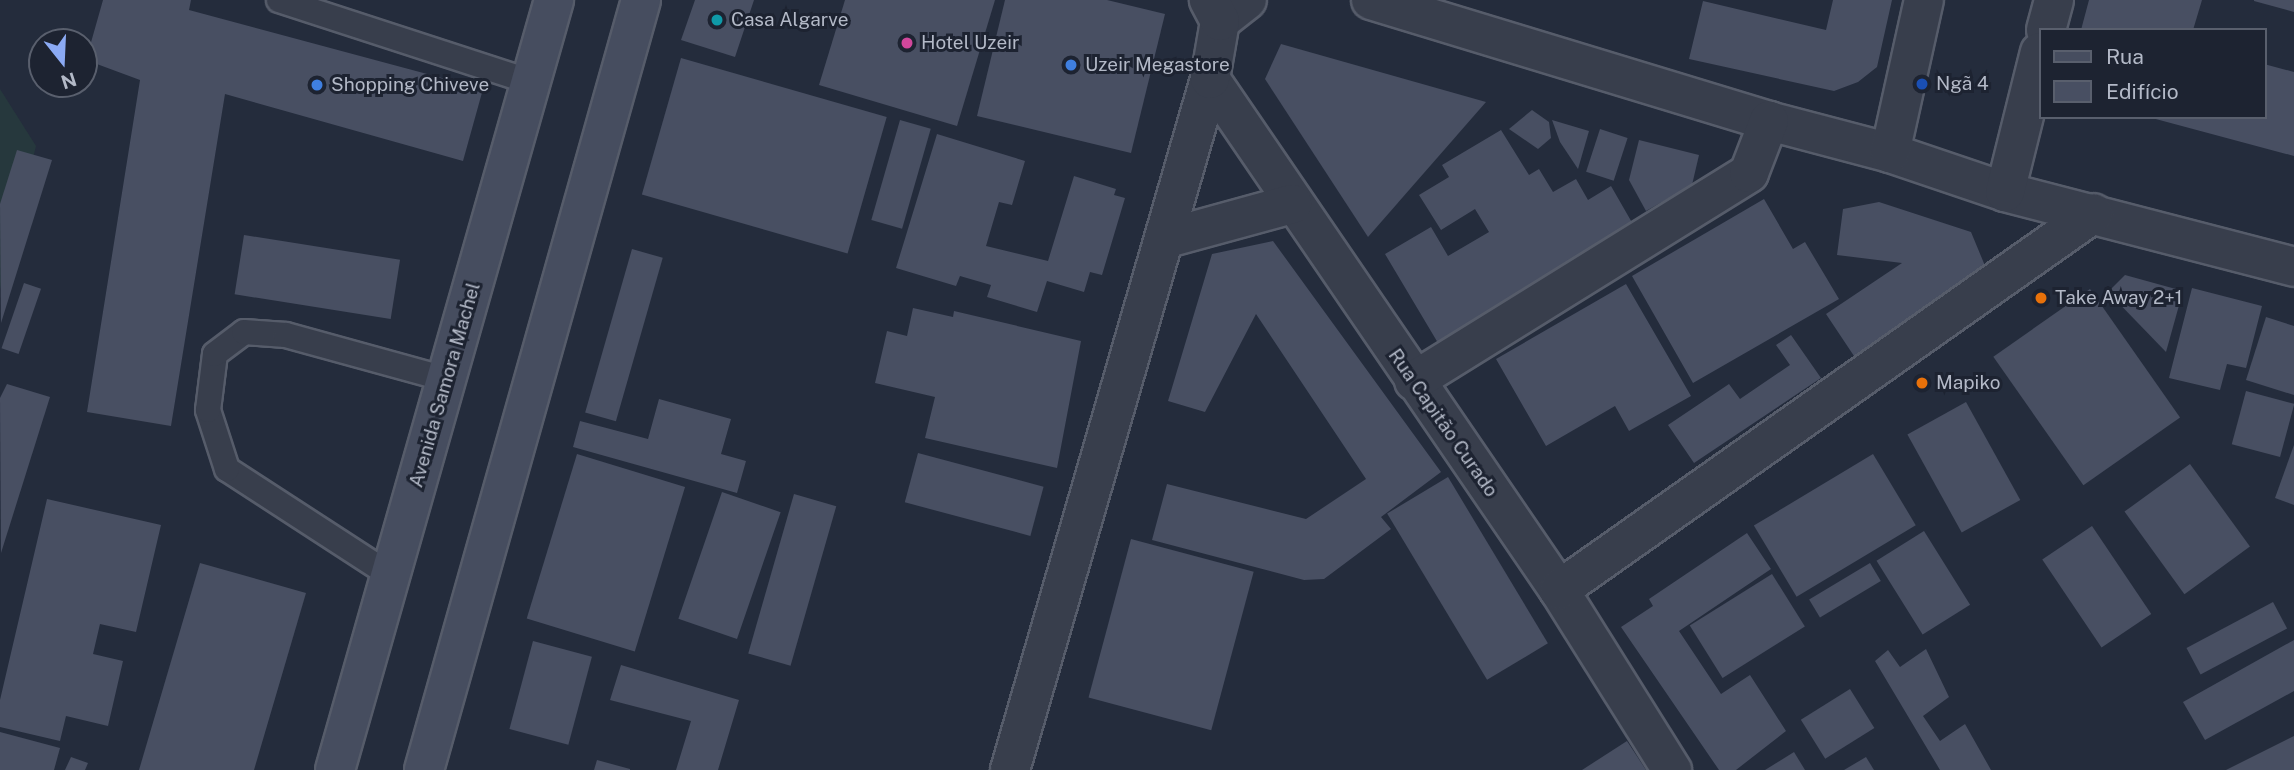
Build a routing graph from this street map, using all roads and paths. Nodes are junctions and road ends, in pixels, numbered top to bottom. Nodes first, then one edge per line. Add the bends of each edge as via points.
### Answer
1 (279, 0) edge
2 (554, 0) edge
3 (641, 0) edge
4 (1371, 0) edge
5 (1924, 0) edge
6 (2053, 0) edge
7 (1225, 7) edge
8 (2046, 28) edge
9 (2038, 60) edge
10 (1210, 79) junction
11 (531, 82) junction
12 (1769, 121) junction
13 (1890, 153) junction
14 (2005, 192) junction
15 (1292, 204) junction
16 (2094, 213) junction
17 (1164, 239) junction
18 (2294, 267) edge
19 (446, 379) junction
20 (1414, 381) junction
21 (390, 575) junction
22 (1559, 590) junction
23 (335, 770) edge
24 (424, 770) edge
25 (1010, 770) edge
26 (1671, 770) edge

1 - 11 lane
2 - 11 street, Avenida Samora Machel
3 - 24 street
4 - 12 street
5 - 13 street
6 - 8 street
7 - 10 street
9 - 14 street
10 - 15 street, Rua Capitão Curado
10 - 17 street
11 - 19 street, Avenida Samora Machel
12 - 13 street
12 - 20 street via 1749,173
13 - 14 street
14 - 16 street
15 - 17 street
15 - 20 street, Rua Capitão Curado
16 - 18 street
16 - 22 street
17 - 25 street
19 - 21 street, Avenida Samora Machel
19 - 21 lane via 286,335 244,332 215,354 208,410 227,469
20 - 22 street, Rua Capitão Curado
21 - 23 street, Avenida Samora Machel
22 - 26 street, Rua Capitão Curado

